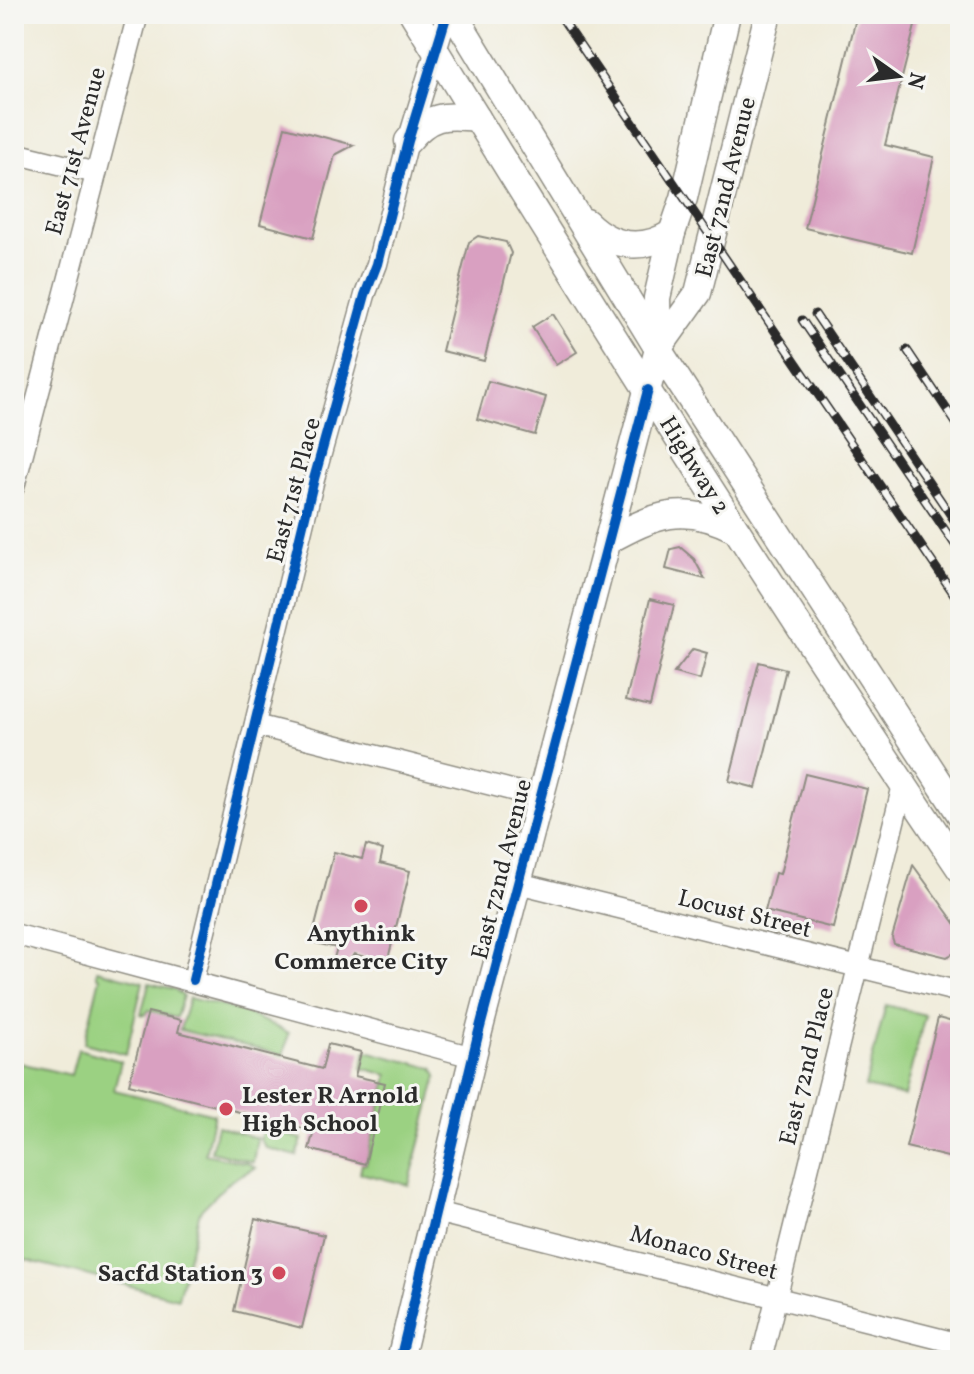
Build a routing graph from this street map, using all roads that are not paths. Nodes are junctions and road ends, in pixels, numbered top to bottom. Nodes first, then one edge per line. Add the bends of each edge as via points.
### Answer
1 (138, 14) edge
2 (413, 14) edge
3 (447, 14) edge
4 (454, 14) edge
5 (727, 14) edge
6 (768, 14) edge
7 (435, 50) junction
8 (477, 118) junction
9 (408, 141) junction
10 (14, 153) edge
11 (96, 173) junction
12 (571, 208) junction
13 (672, 233) junction
14 (658, 349) junction
15 (648, 390) junction
16 (17, 462) edge
17 (14, 487) edge
18 (735, 529) junction
19 (607, 541) junction
20 (255, 725) junction
21 (903, 785) junction
22 (539, 797) junction
23 (960, 814) edge
24 (960, 869) edge
25 (518, 883) junction
26 (14, 934) edge
27 (856, 967) junction
28 (193, 980) junction
29 (960, 992) edge
30 (473, 1057) junction
31 (436, 1212) junction
32 (777, 1298) junction
33 (960, 1344) edge
34 (400, 1360) edge
35 (761, 1360) edge

1 - 11 street, East 71st Avenue
2 - 7 main road, Highway 2
3 - 7 street, East 71st Place
4 - 12 main road, Highway 2
5 - 13 main road, East 72nd Avenue
6 - 14 main road, East 72nd Avenue via 698,293
7 - 8 main road, Highway 2
7 - 9 street, East 71st Place
8 - 9 main road via 422,123
8 - 15 main road, Highway 2
9 - 20 street, East 71st Place via 314,479
10 - 11 street
11 - 16 street, East 71st Avenue
12 - 13 main road via 596,232 620,243 645,245
12 - 14 main road, Highway 2
13 - 14 main road, East 72nd Avenue via 657,298
14 - 15 main road, East 72nd Avenue
14 - 23 main road, Highway 2
15 - 18 main road, Highway 2
15 - 19 main road, East 72nd Avenue
16 - 17 street, East 71st Avenue
18 - 19 main road via 710,517 670,514
18 - 21 main road, Highway 2
19 - 22 main road, East 72nd Avenue
20 - 22 street
20 - 28 street, East 71st Place
21 - 24 main road, Highway 2
21 - 27 street, East 72nd Place
22 - 25 main road, East 72nd Avenue
25 - 27 street, Locust Street
25 - 30 main road, East 72nd Avenue
26 - 28 street
27 - 29 street, Locust Street
27 - 32 street, East 72nd Place
28 - 30 street
30 - 31 main road, East 72nd Avenue
31 - 32 street, Monaco Street
31 - 34 main road, East 72nd Avenue
32 - 33 street, Monaco Street
32 - 35 street, East 72nd Place

